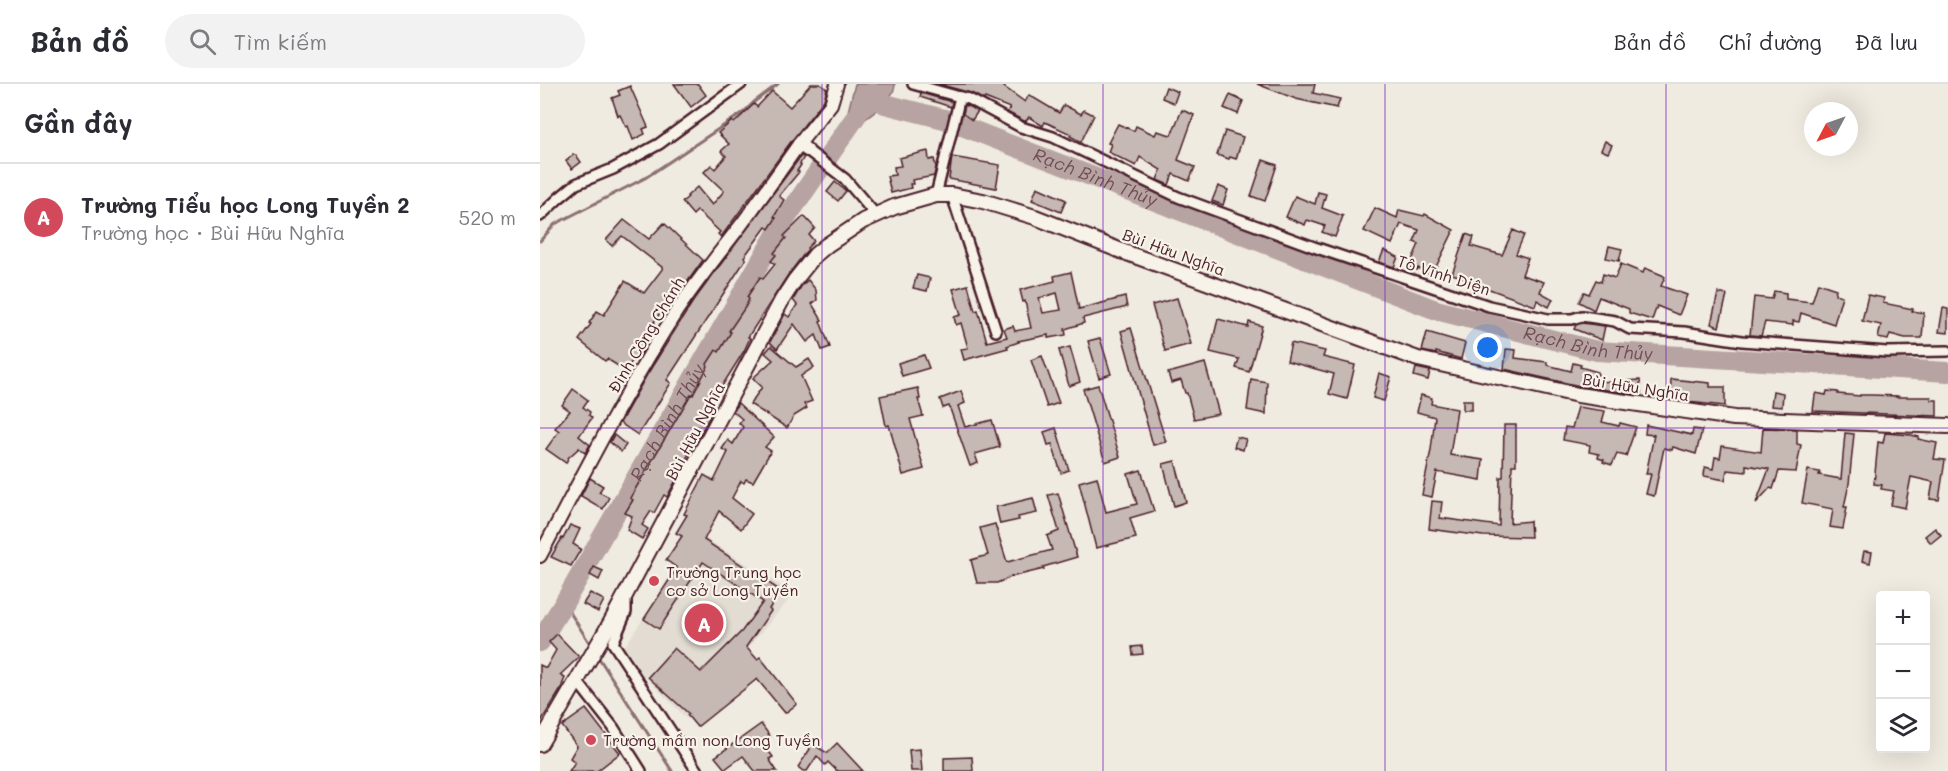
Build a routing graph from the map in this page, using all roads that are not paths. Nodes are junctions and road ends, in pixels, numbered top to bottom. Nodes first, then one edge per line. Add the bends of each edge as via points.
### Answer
1 (741, 84) edge
2 (837, 84) edge
3 (913, 84) edge
4 (959, 102) junction
5 (803, 147) junction
6 (936, 195) junction
7 (952, 195) junction
8 (875, 214) junction
9 (540, 216) edge
10 (996, 331) dead end
11 (1948, 351) edge
12 (1948, 426) edge
13 (540, 556) edge
14 (626, 593) junction
15 (580, 675) junction
16 (540, 744) edge
17 (641, 771) edge
18 (697, 771) edge

1 - 9 street via 659,144 576,184
2 - 5 street, Đinh Công Chánh via 831,104
3 - 4 street, Tô Vĩnh Diện
4 - 6 street
4 - 11 street, Tô Vĩnh Diện via 969,99 1021,127 1053,137 1187,200 1489,306 1548,320 1587,316 1619,322 1630,329 1742,341 1887,352
5 - 8 street via 853,187
5 - 13 street, Đinh Công Chánh via 678,309
6 - 7 main road, Bùi Hữu Nghĩa
6 - 8 main road, Bùi Hữu Nghĩa
7 - 10 street
7 - 12 main road, Bùi Hữu Nghĩa via 1035,217 1418,359 1578,395 1734,418
8 - 14 main road, Bùi Hữu Nghĩa via 827,245 795,280
14 - 15 main road, Bùi Hữu Nghĩa
14 - 18 street via 627,612 613,643
15 - 16 main road
15 - 17 street

